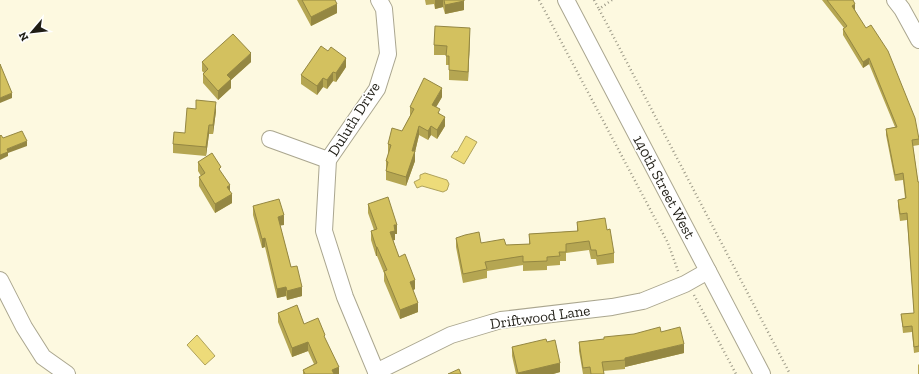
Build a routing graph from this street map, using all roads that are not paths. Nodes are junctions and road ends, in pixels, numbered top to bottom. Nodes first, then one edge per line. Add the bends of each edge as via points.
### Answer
1 (379, 0) edge
2 (566, 0) edge
3 (895, 0) edge
4 (919, 40) edge
5 (270, 139) dead end
6 (328, 160) junction
7 (708, 271) junction
8 (0, 280) edge
9 (376, 373) edge
10 (67, 374) edge
11 (762, 374) edge

1 - 6 street, Duluth Drive via 384,9 388,54 377,89
2 - 7 street, 140th Street West
3 - 4 street
5 - 6 street
6 - 9 street, Duluth Drive via 324,231 345,297
7 - 9 street, Driftwood Lane via 685,284 643,301 501,320 451,335
7 - 11 street, 140th Street West
8 - 10 street via 43,357

